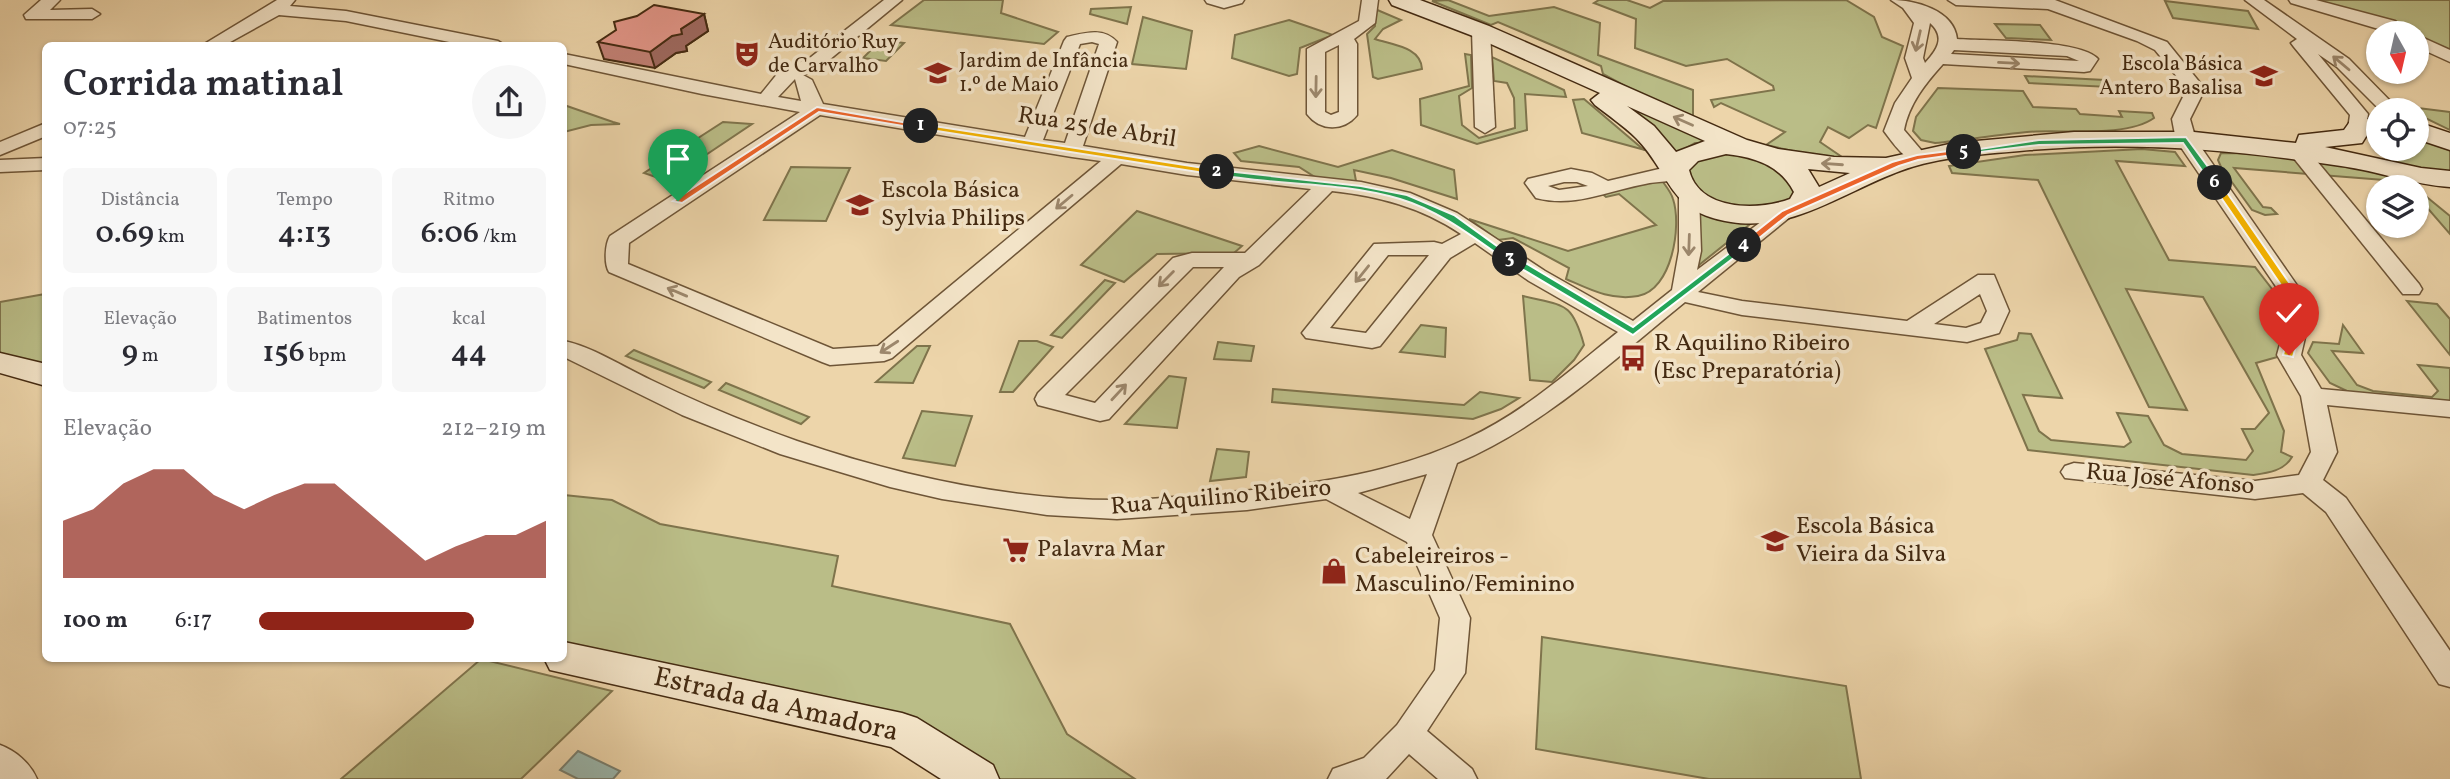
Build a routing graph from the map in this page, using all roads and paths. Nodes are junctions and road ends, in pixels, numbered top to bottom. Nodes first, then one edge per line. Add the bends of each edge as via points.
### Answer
1 (52, 0) edge
2 (894, 0) edge
3 (1213, 0) edge
4 (1236, 0) edge
5 (1370, 0) edge
6 (1400, 0) edge
7 (1956, 0) edge
8 (2253, 0) edge
9 (2297, 0) edge
10 (2044, 2) edge
11 (1905, 3) edge
12 (282, 5) edge
13 (92, 13) dead end
14 (2274, 14) junction
15 (2374, 21) edge
16 (1481, 31) junction
17 (1344, 37) dead end
18 (216, 42) edge
19 (478, 42) edge
20 (2429, 46) edge
21 (1944, 51) junction
22 (2450, 57) edge
23 (567, 60) edge
24 (1567, 70) junction
25 (794, 78) junction
26 (1921, 78) junction
27 (715, 91) junction
28 (2378, 98) edge
29 (766, 100) junction
30 (1047, 108) junction
31 (817, 109) junction
32 (1086, 109) junction
33 (1485, 127) dead end
34 (2363, 130) edge
35 (42, 131) edge
36 (2186, 140) junction
37 (2231, 143) junction
38 (1032, 144) junction
39 (0, 149) edge
40 (1072, 151) junction
41 (1758, 152) junction
42 (2299, 152) junction
43 (1117, 158) junction
44 (1906, 161) junction
45 (42, 163) edge
46 (0, 166) edge
47 (2402, 171) junction
48 (1680, 179) junction
49 (2450, 179) edge
50 (1326, 185) junction
51 (1605, 187) dead end
52 (2450, 206) edge
53 (1793, 208) junction
54 (1474, 235) junction
55 (1442, 253) junction
56 (1251, 260) junction
57 (2411, 289) dead end
58 (1682, 295) junction
59 (1911, 328) dead end
60 (1633, 331) junction
61 (567, 349) edge
62 (0, 363) edge
63 (42, 374) edge
64 (2313, 396) junction
65 (2450, 409) edge
66 (1446, 459) junction
67 (2074, 472) dead end
68 (2308, 484) junction
69 (1330, 490) junction
70 (1418, 535) junction
71 (567, 659) edge
72 (2450, 675) edge
73 (1408, 734) junction
74 (0, 759) edge
75 (21, 779) edge
76 (977, 779) edge
77 (1344, 779) edge
78 (1461, 779) edge

1 - 13 street via 32,15
2 - 25 street
3 - 4 street
5 - 17 street via 1367,23
6 - 16 street
7 - 10 street
8 - 14 street
9 - 15 street
10 - 36 street via 2161,47 2196,89 2181,119
11 - 21 street via 1934,18 1947,33
11 -> 26 street via 1922,23 1914,58
12 - 18 street
12 - 19 street
28 -> 14 street via 2343,63
14 - 34 street via 2359,114
16 - 24 street
16 - 33 street
20 - 22 street
21 -> 21 street via 2084,67 2089,59 2070,51
21 - 26 street
23 - 27 street, Rua 25 de Abril
41 -> 24 street
24 - 48 street via 1645,132
25 - 27 street
25 - 29 street
25 - 31 street
26 - 44 street via 1896,118 1894,131
27 - 29 street, Rua 25 de Abril
29 - 31 street, Rua 25 de Abril
30 - 32 street via 1069,114
30 - 32 street via 1073,41 1093,36 1108,42
30 - 38 street
31 - 38 street, Rua 25 de Abril
43 -> 31 street via 884,353 830,357 617,267 618,241
32 - 40 street
34 - 37 street via 2321,141
34 - 47 street via 2357,146 2369,157
35 - 39 street
36 - 37 street
36 - 44 street via 2039,142
36 - 64 street via 2301,307 2289,355
37 - 42 street
38 - 40 street, Rua 25 de Abril
40 - 43 street, Rua 25 de Abril
44 -> 41 street via 1834,165
41 - 48 street via 1721,147 1699,150 1683,157
41 - 53 street via 1790,166 1804,179 1808,192
42 - 47 street
42 - 57 street
43 - 50 street, Rua 25 de Abril
44 - 53 street
45 - 46 street
47 - 49 street
47 - 52 street
48 - 51 street via 1657,173
48 - 53 street via 1709,206 1735,214 1762,216
48 -> 58 street via 1690,251
50 - 54 street, Rua 25 de Abril via 1403,197 1450,217
50 - 56 street
53 - 58 street, Rua Aquilino Ribeiro
54 - 55 street
54 - 60 street, Rua 25 de Abril
55 -> 55 street via 1434,248 1382,249 1314,333 1371,341
56 -> 56 street via 1181,263 1047,399 1100,413 1231,272
58 - 59 street via 1742,309
58 - 60 street, Rua Aquilino Ribeiro
60 - 66 street, Rua Aquilino Ribeiro via 1561,391 1503,431
61 - 69 street, Rua Aquilino Ribeiro via 691,409 778,443 933,488 1100,509 1266,499
62 - 63 street
64 - 65 street
64 - 68 street via 2324,452
66 - 69 street, Rua Aquilino Ribeiro
66 - 70 street
67 - 68 street, Rua José Afonso via 2255,490
68 - 72 street via 2336,505
69 - 70 street
70 - 73 street via 1455,618 1450,673
71 - 76 street, Estrada da Amadora via 902,731
73 - 77 street via 1375,769
73 - 78 street
74 - 75 street

